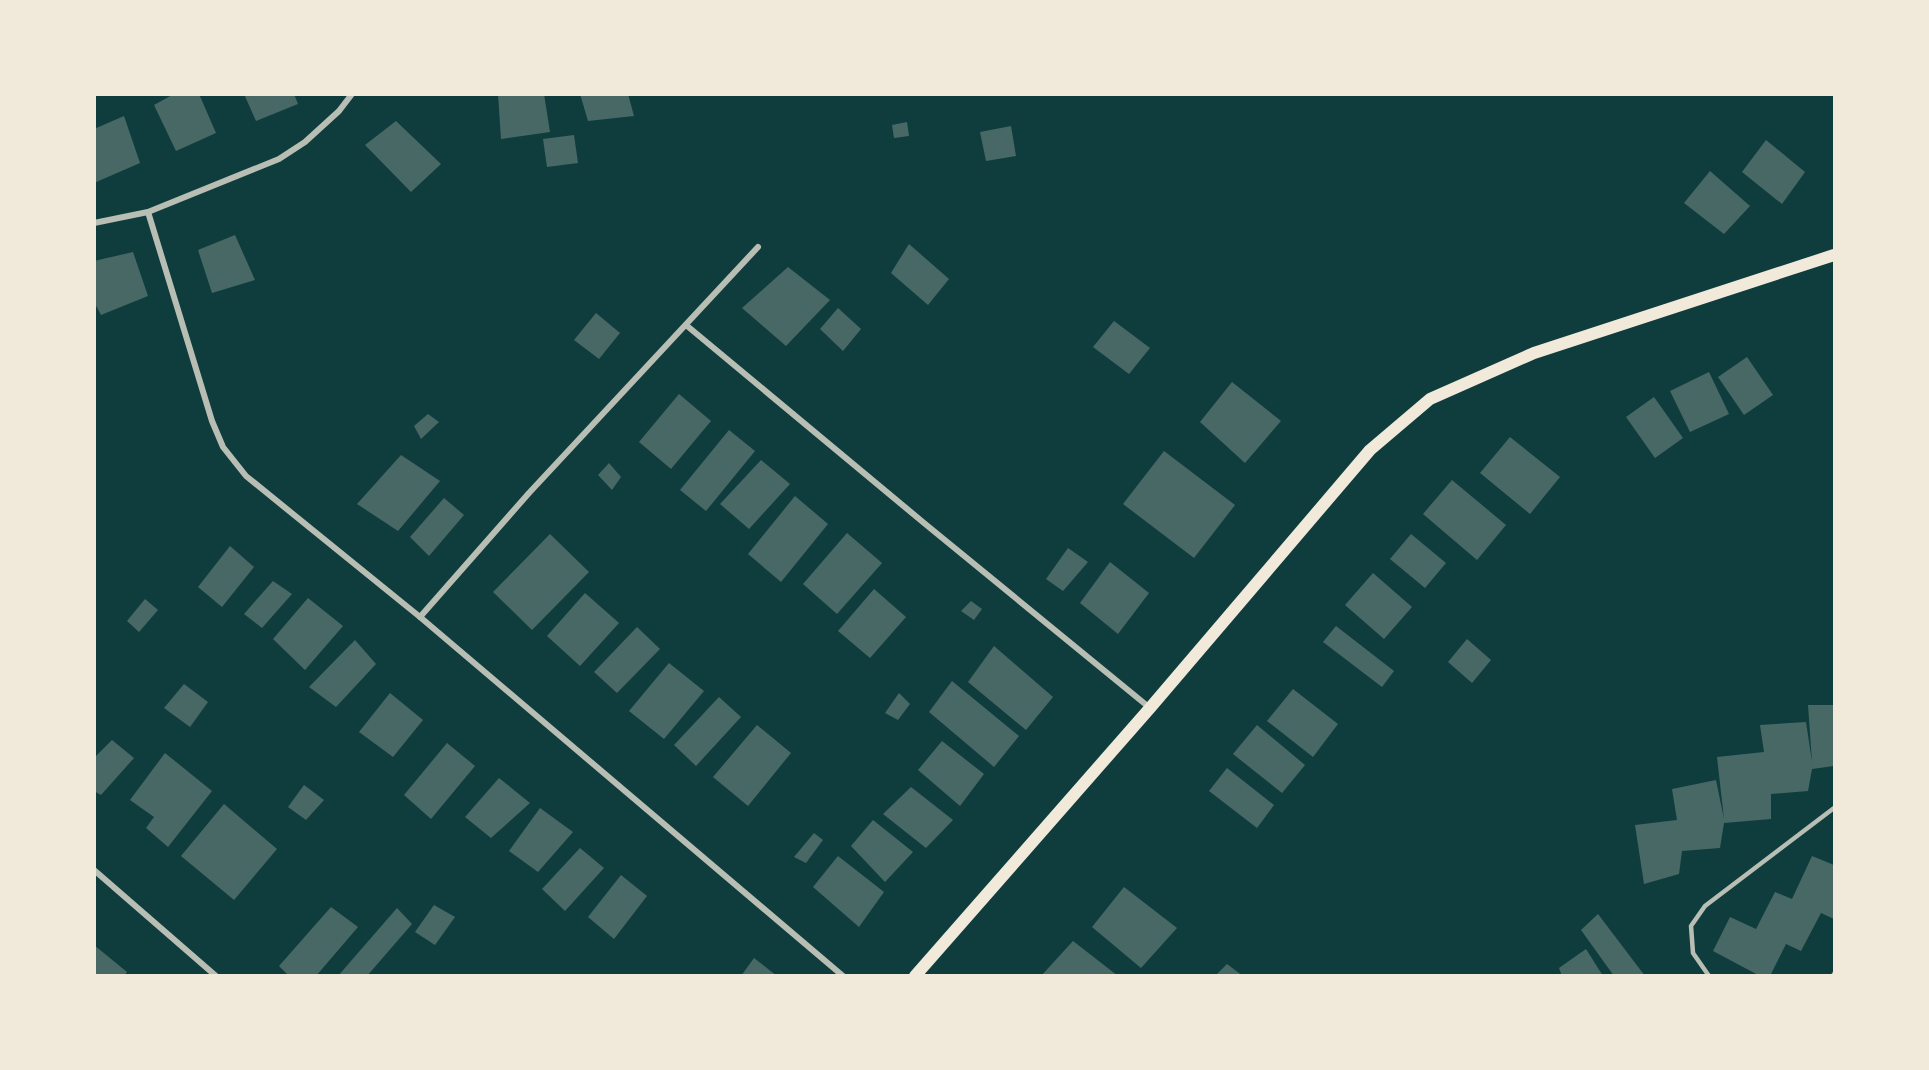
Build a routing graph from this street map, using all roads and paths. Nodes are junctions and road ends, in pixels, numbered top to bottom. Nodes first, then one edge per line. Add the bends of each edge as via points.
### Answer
1 (352, 94) edge
2 (148, 212) junction
3 (94, 223) edge
4 (758, 247) dead end
5 (1834, 255) edge
6 (686, 325) junction
7 (420, 617) junction
8 (1150, 708) junction
9 (1834, 808) edge
10 (94, 870) edge
11 (216, 975) edge
12 (843, 975) edge
13 (915, 975) edge
14 (1709, 975) edge

1 - 2 street via 322,127 279,159
2 - 3 street
2 - 7 street via 223,447 246,476
4 - 6 street
5 - 8 main road via 1534,353 1430,399 1370,450
6 - 7 street
6 - 8 street
7 - 12 street
8 - 13 main road
9 - 14 lane via 1705,906 1691,926 1693,953
10 - 11 street

